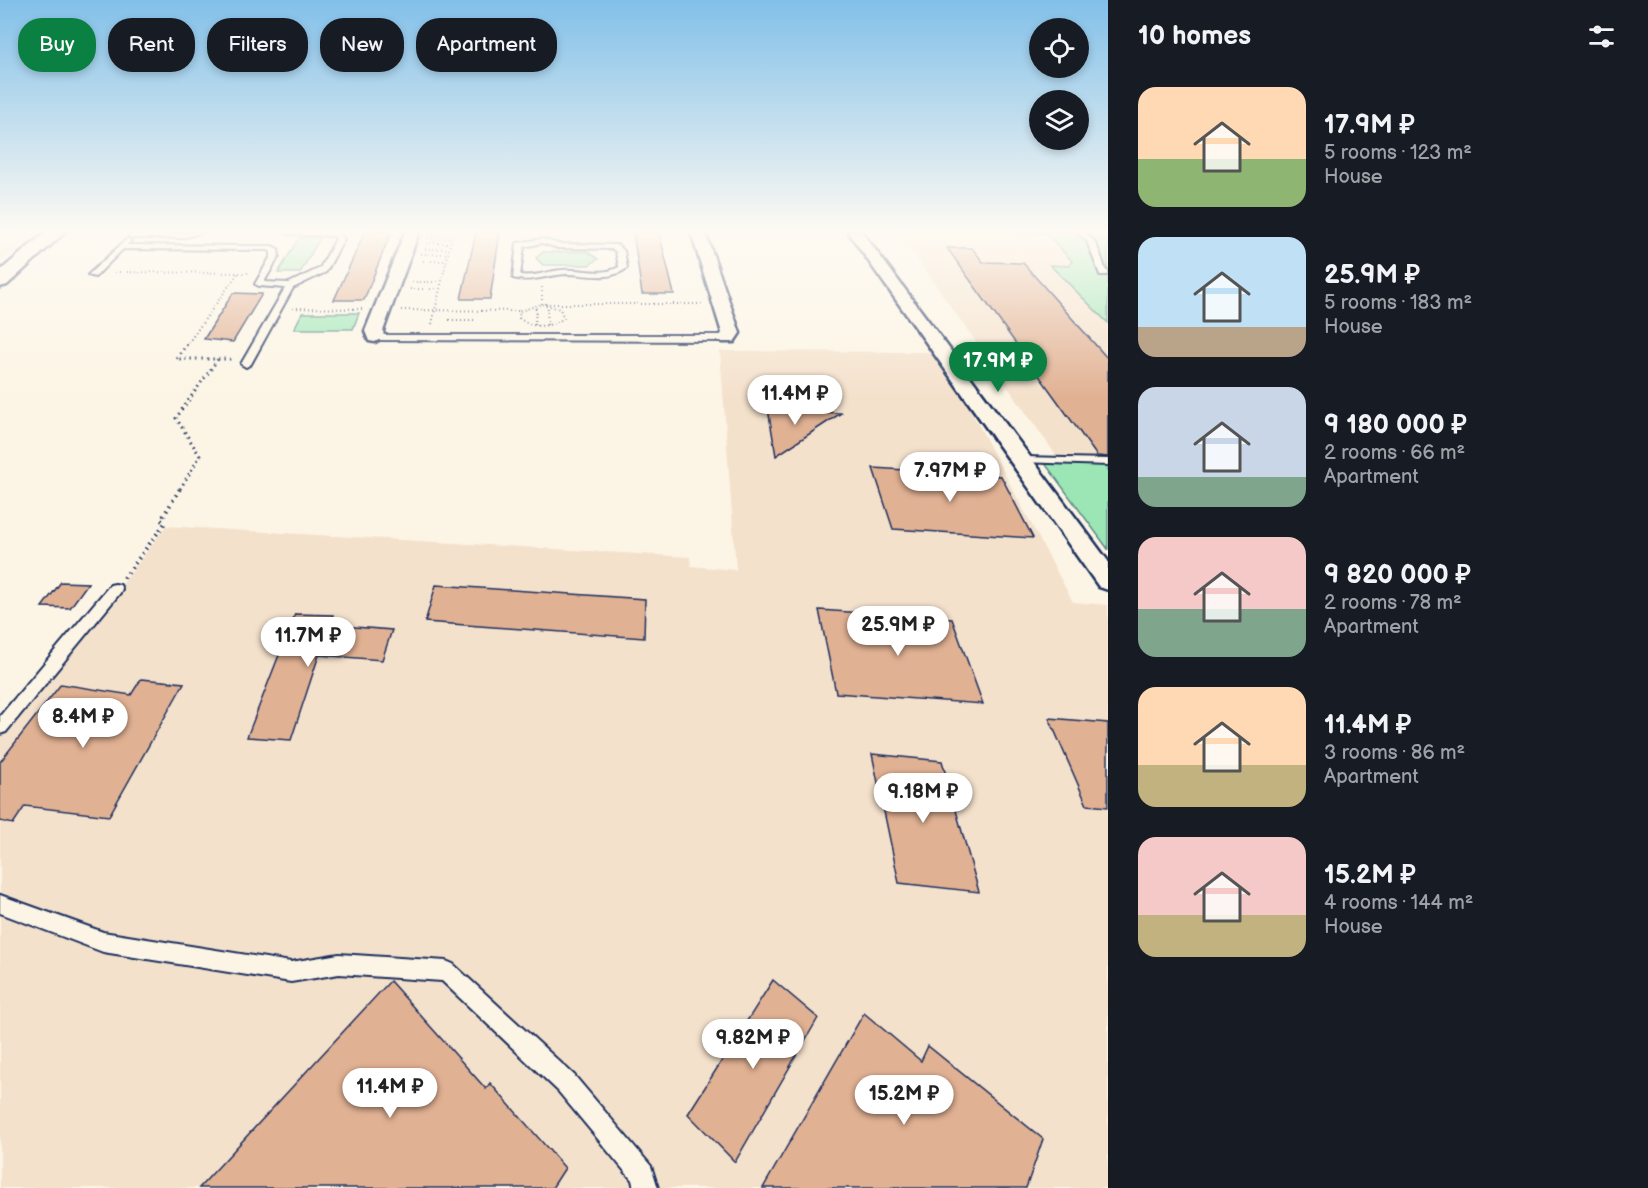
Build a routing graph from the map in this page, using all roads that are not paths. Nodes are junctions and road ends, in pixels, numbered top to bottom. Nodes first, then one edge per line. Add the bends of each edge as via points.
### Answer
1 (289, 287) edge
2 (394, 287) edge
3 (716, 287) edge
4 (896, 287) edge
5 (375, 337) joint
6 (728, 338) joint
7 (247, 362) road end
8 (1024, 460) junction
9 (1108, 462) edge
10 (1108, 580) edge
11 (115, 589) road end
12 (0, 727) edge
13 (0, 904) edge
14 (646, 1188) edge

1 - 7 lane
2 - 5 street via 374,331
3 - 6 street via 731,333
4 - 8 street
5 - 6 lane
8 - 9 lane
8 - 10 street
11 - 12 lane
13 - 14 lane via 103,942 291,972 339,964 446,971 566,1083 643,1174

